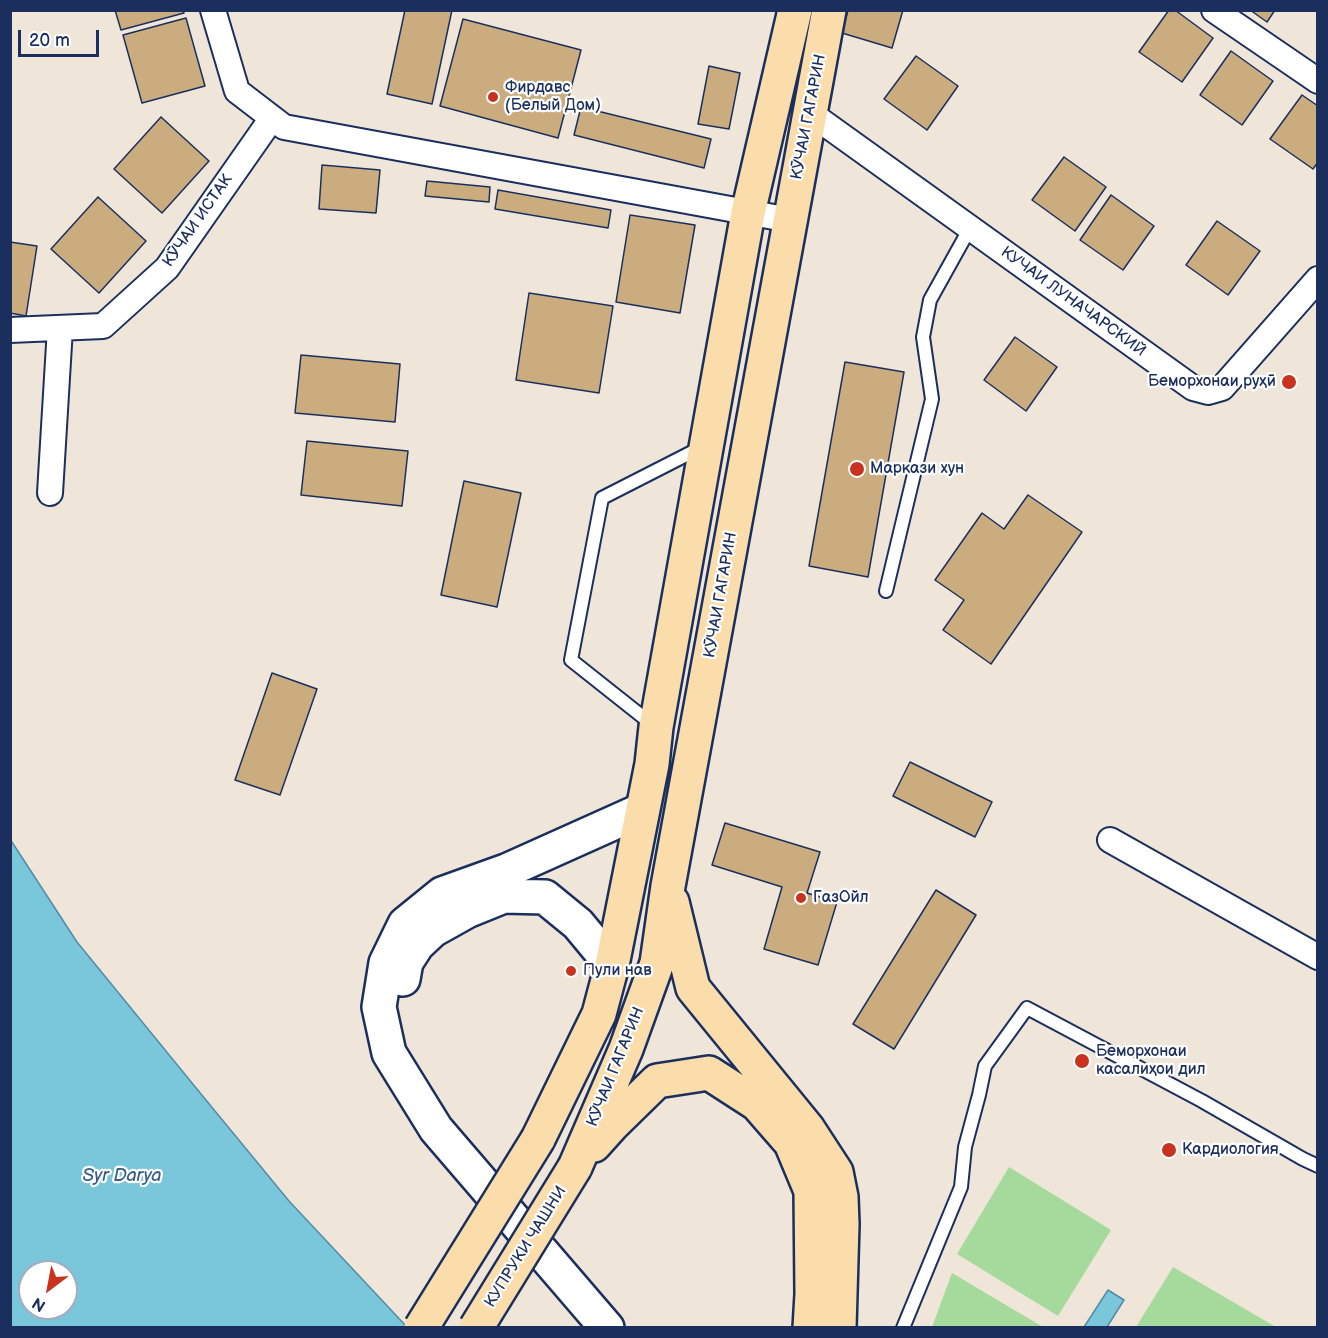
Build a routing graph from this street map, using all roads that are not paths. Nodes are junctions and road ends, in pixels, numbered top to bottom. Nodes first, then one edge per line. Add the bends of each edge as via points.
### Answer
1 (213, 10) edge
2 (795, 10) edge
3 (829, 10) edge
4 (1214, 10) edge
5 (1317, 81) edge
6 (810, 113) junction
7 (272, 118) junction
8 (748, 213) junction
9 (790, 220) junction
10 (970, 228) junction
11 (1317, 279) edge
12 (60, 328) junction
13 (10, 330) edge
14 (706, 446) junction
15 (50, 493) dead end
16 (886, 591) dead end
17 (656, 727) junction
18 (642, 810) junction
19 (1110, 840) dead end
20 (668, 886) junction
21 (1317, 957) edge
22 (612, 965) junction
23 (1317, 1166) edge
24 (575, 1167) junction
25 (421, 1328) edge
26 (476, 1328) edge
27 (608, 1328) edge
28 (630, 1328) edge
29 (810, 1328) edge
30 (838, 1328) edge
31 (903, 1328) edge

1 - 7 street via 237,91
2 - 8 highway
3 - 6 highway, КӮЧАИ ГАГАРИН
4 - 5 street
6 - 9 highway, КӮЧАИ ГАГАРИН
6 - 10 street, КУЧАИ ЛУНАЧАРСКИЙ
7 - 8 street via 284,127
7 - 12 street, КӮЧАИ ИСТАК via 167,268 103,326
8 - 9 street
8 - 14 highway
9 - 20 highway, КӮЧАИ ГАГАРИН
10 - 11 street, КУЧАИ ЛУНАЧАРСКИЙ via 1192,388 1208,392 1222,388
10 - 16 lane via 930,300 922,338 932,399
12 - 13 street, КӮЧАИ ИСТАК
12 - 15 street
14 - 17 highway
14 - 17 lane via 602,498 571,660
17 - 18 highway
18 - 22 highway
18 - 27 main road via 506,871 442,894 405,924 386,963 379,1006 388,1053 436,1129
19 - 21 street
20 - 24 highway, КӮЧАИ ГАГАРИН via 657,963 626,1049
20 - 30 highway via 693,988 808,1129 836,1172 842,1224
22 - 25 highway, bridge via 599,1014 538,1138
22 - 28 main road via 578,924 545,897 504,896 433,930 417,945 406,962 399,1009 408,1047 447,1115
23 - 31 lane via 1027,1008 985,1066 965,1147 961,1187
24 - 26 highway, КУПРУКИ ЧАШНИ, bridge
24 - 29 highway via 657,1081 709,1073 757,1104 791,1143 811,1191

